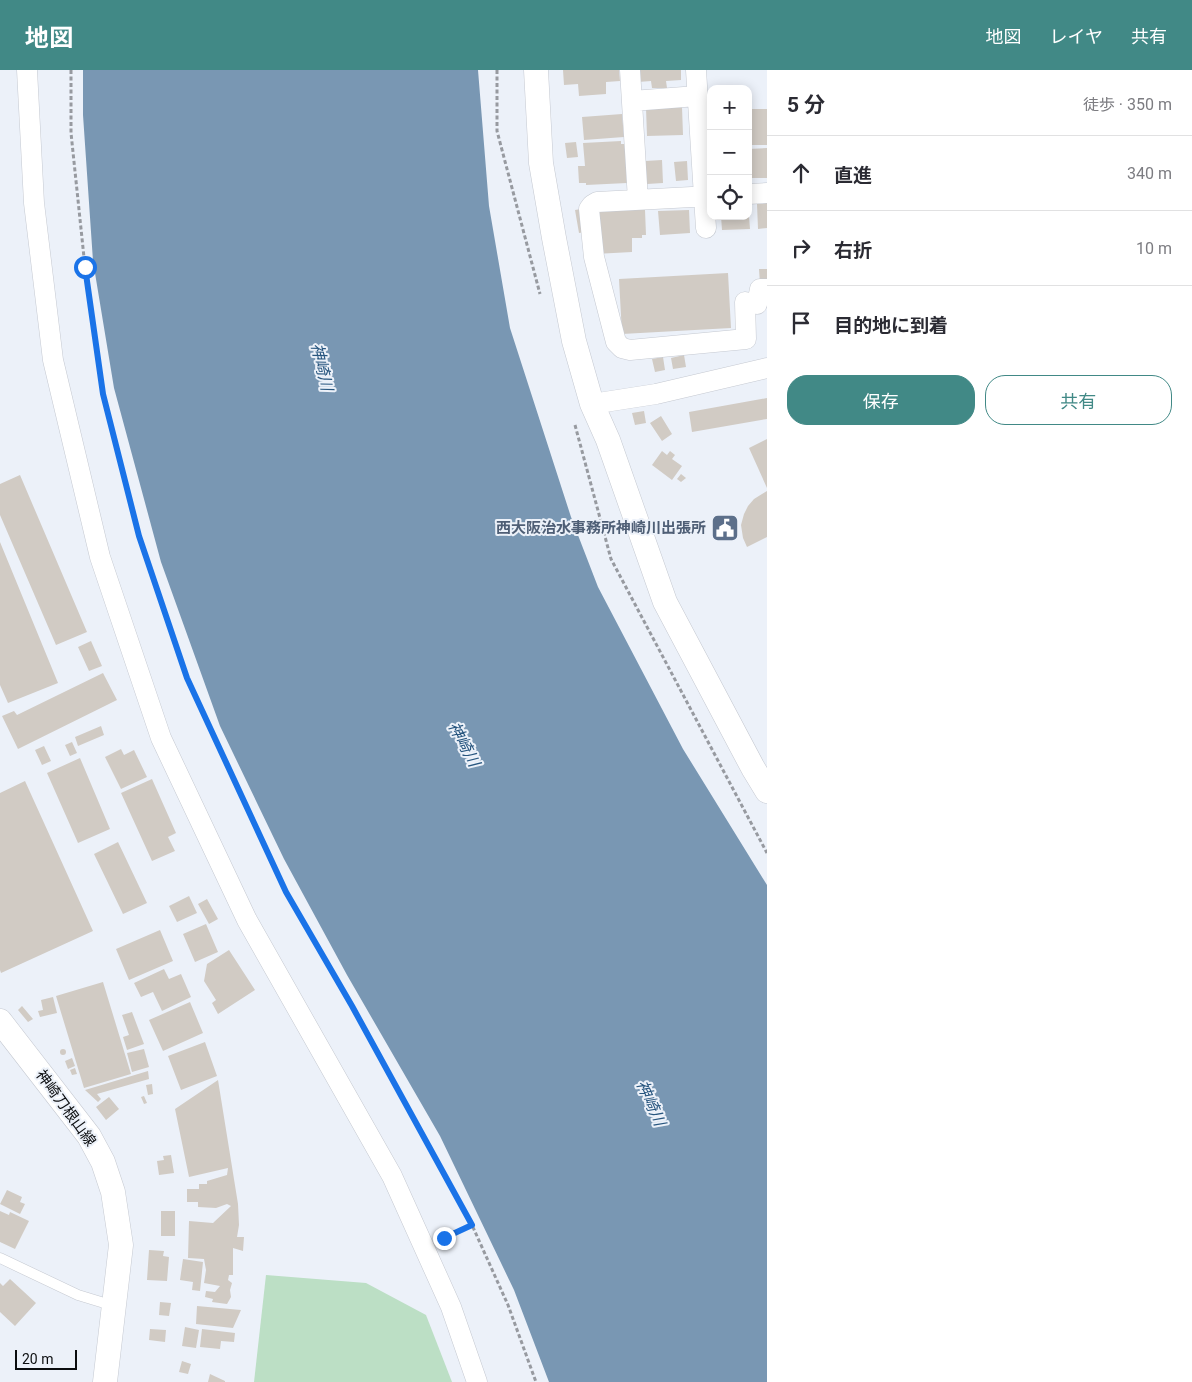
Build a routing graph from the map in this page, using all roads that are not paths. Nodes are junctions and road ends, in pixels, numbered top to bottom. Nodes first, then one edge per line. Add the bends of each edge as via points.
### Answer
1 (27, 70) edge
2 (536, 70) edge
3 (630, 70) edge
4 (696, 70) edge
5 (697, 96) junction
6 (632, 101) junction
7 (767, 193) edge
8 (752, 194) edge
9 (707, 196) edge
10 (638, 200) junction
11 (706, 228) dead end
12 (767, 289) edge
13 (767, 368) edge
14 (592, 404) junction
15 (767, 791) edge
16 (0, 1022) edge
17 (0, 1258) edge
18 (114, 1306) junction
19 (106, 1382) edge
20 (477, 1382) edge

1 - 20 street via 34,203 53,360 100,557 158,729 248,920 392,1176 451,1307
2 - 14 street via 541,163 574,341
3 - 6 street
4 - 5 street
5 - 6 street
5 - 9 street
6 - 10 street
7 - 8 street
9 - 10 street
9 - 11 street
10 - 12 street via 597,202 589,209 594,257 616,342 622,348 630,350 746,339 745,302 757,304 760,289
13 - 14 street via 656,394
14 - 15 street via 608,440 665,602
16 - 18 street, 神崎刀根山線 via 89,1136 103,1162 113,1192 121,1245
17 - 18 lane via 78,1296
18 - 19 street, 神崎刀根山線

